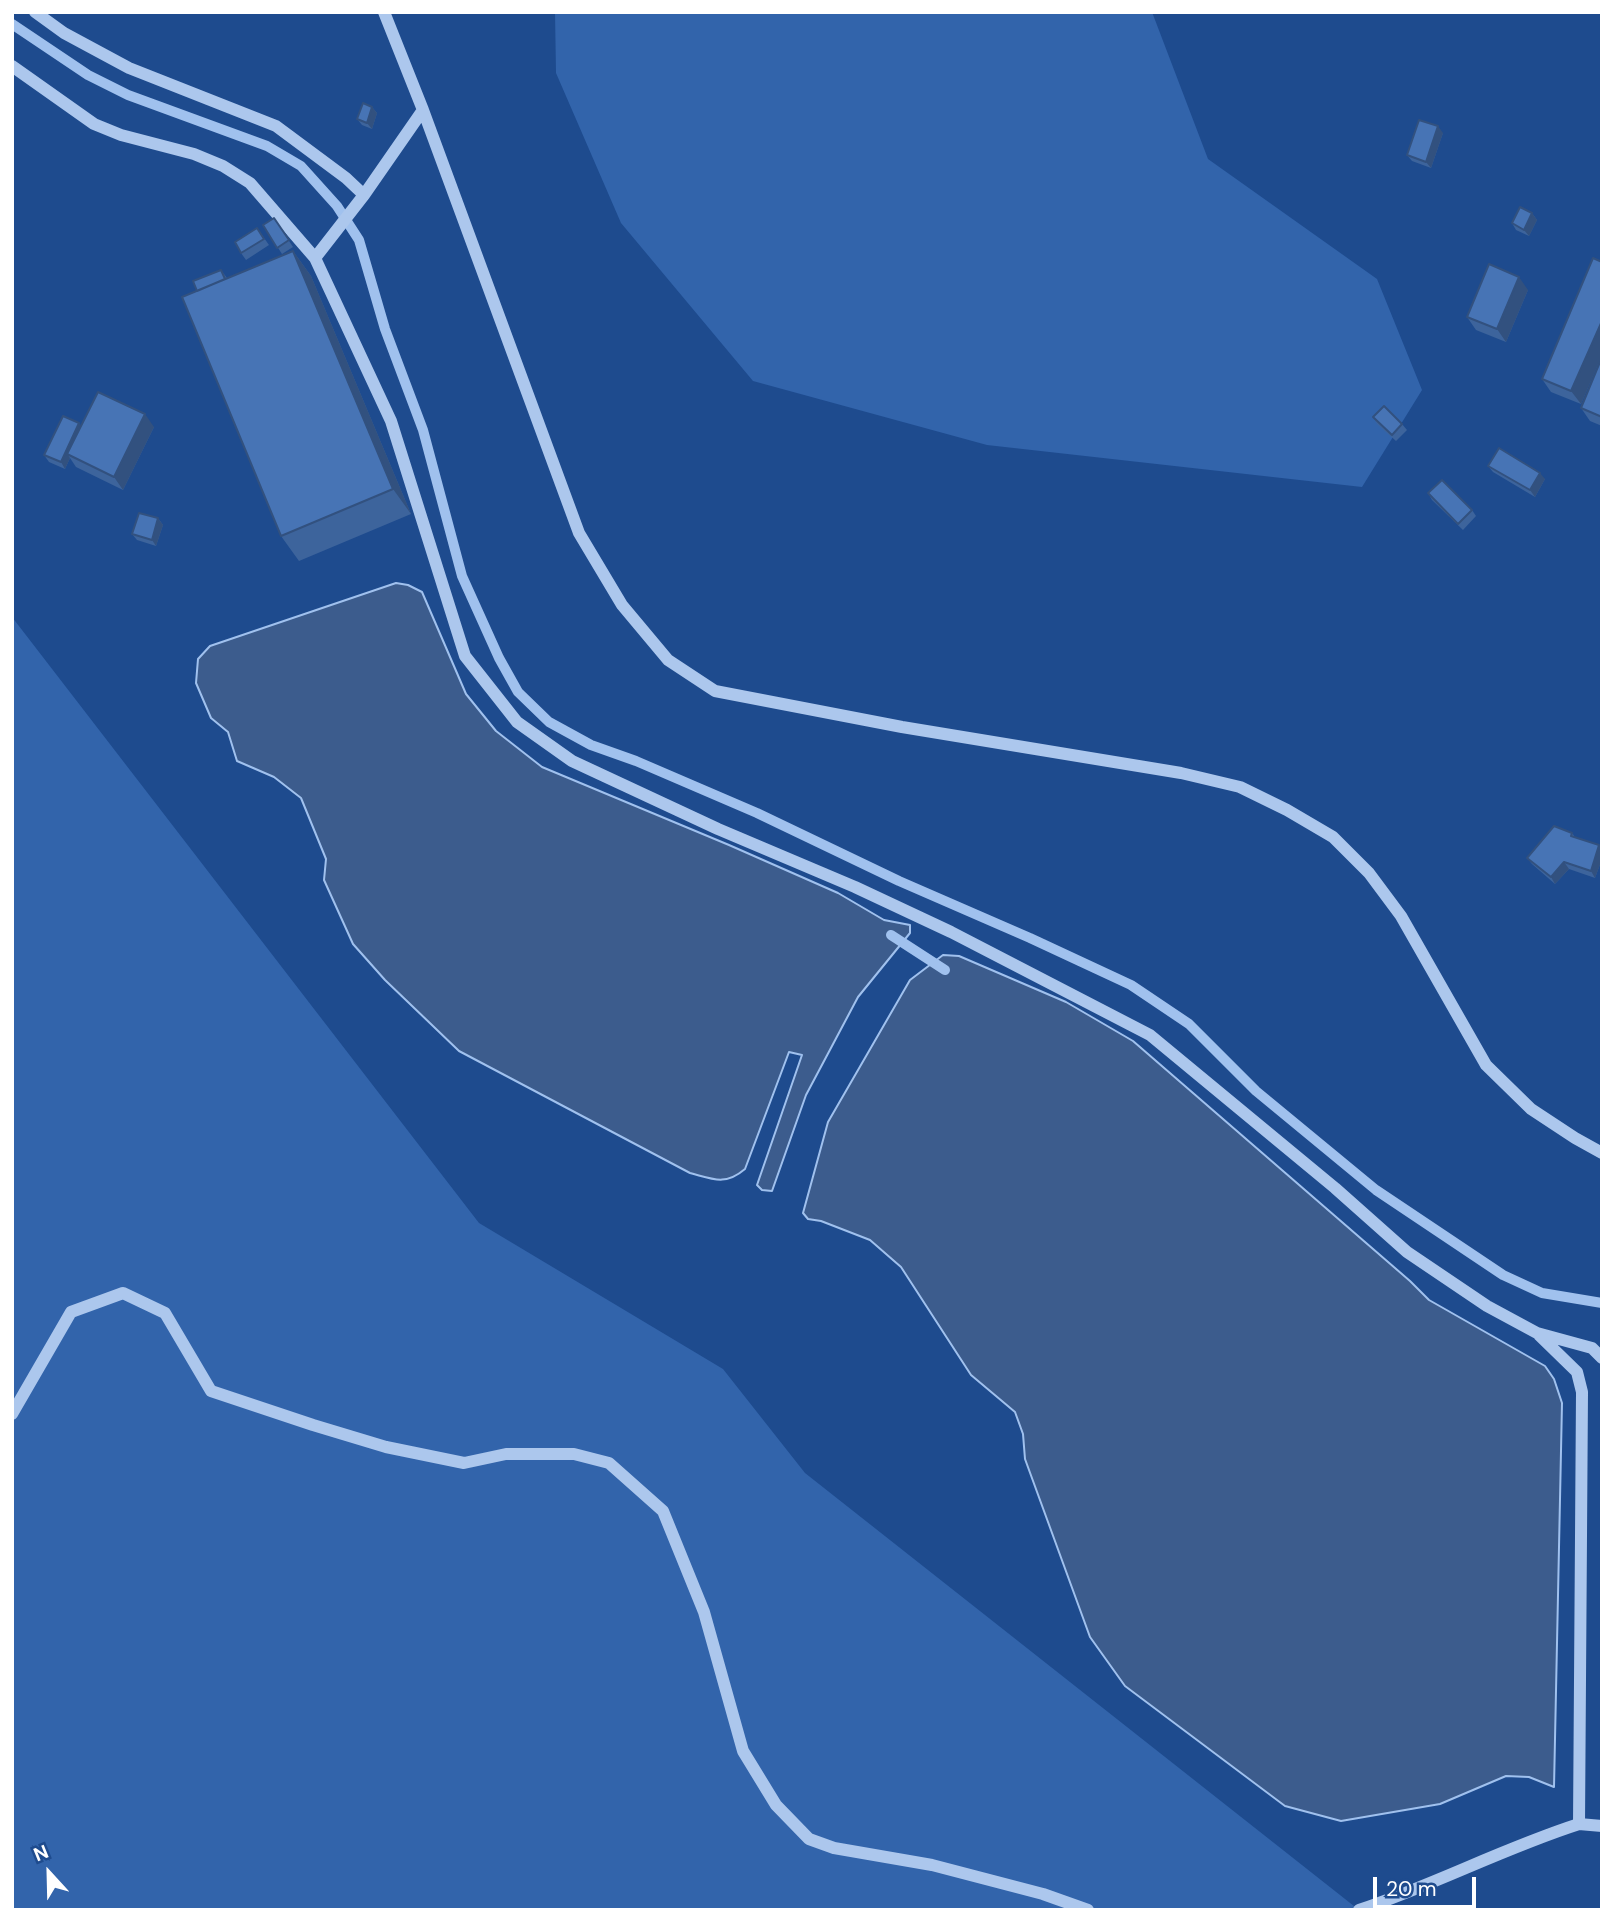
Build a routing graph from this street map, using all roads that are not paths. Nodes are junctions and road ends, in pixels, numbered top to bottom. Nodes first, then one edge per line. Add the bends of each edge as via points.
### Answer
1 (35, 12) edge
2 (384, 12) edge
3 (12, 66) edge
4 (423, 110) junction
5 (360, 200) junction
6 (315, 258) junction
7 (1602, 1153) edge
8 (1537, 1333) junction
9 (1602, 1359) edge
10 (12, 1414) edge
11 (1579, 1824) junction
12 (1602, 1826) edge
13 (1087, 1910) edge
14 (1359, 1910) edge

1 - 5 street via 129,68 276,126 346,178
2 - 4 street
3 - 6 street via 94,124 194,153 241,177
4 - 5 street
4 - 7 street via 579,533 622,605 668,660 715,691 1181,773 1240,787 1287,810 1333,837 1369,873 1401,916 1486,1065 1531,1109
5 - 6 street
6 - 8 street via 391,421 465,656 517,722 572,761 951,932 1150,1035 1407,1252 1487,1306
8 - 9 street via 1592,1348
8 - 11 street via 1577,1372 1582,1392
10 - 13 street via 71,1312 123,1293 165,1313 211,1391 386,1447 464,1463 506,1454 574,1454 609,1464 663,1511 704,1612 743,1751 776,1805 808,1839 932,1865
11 - 12 street
11 - 14 street

